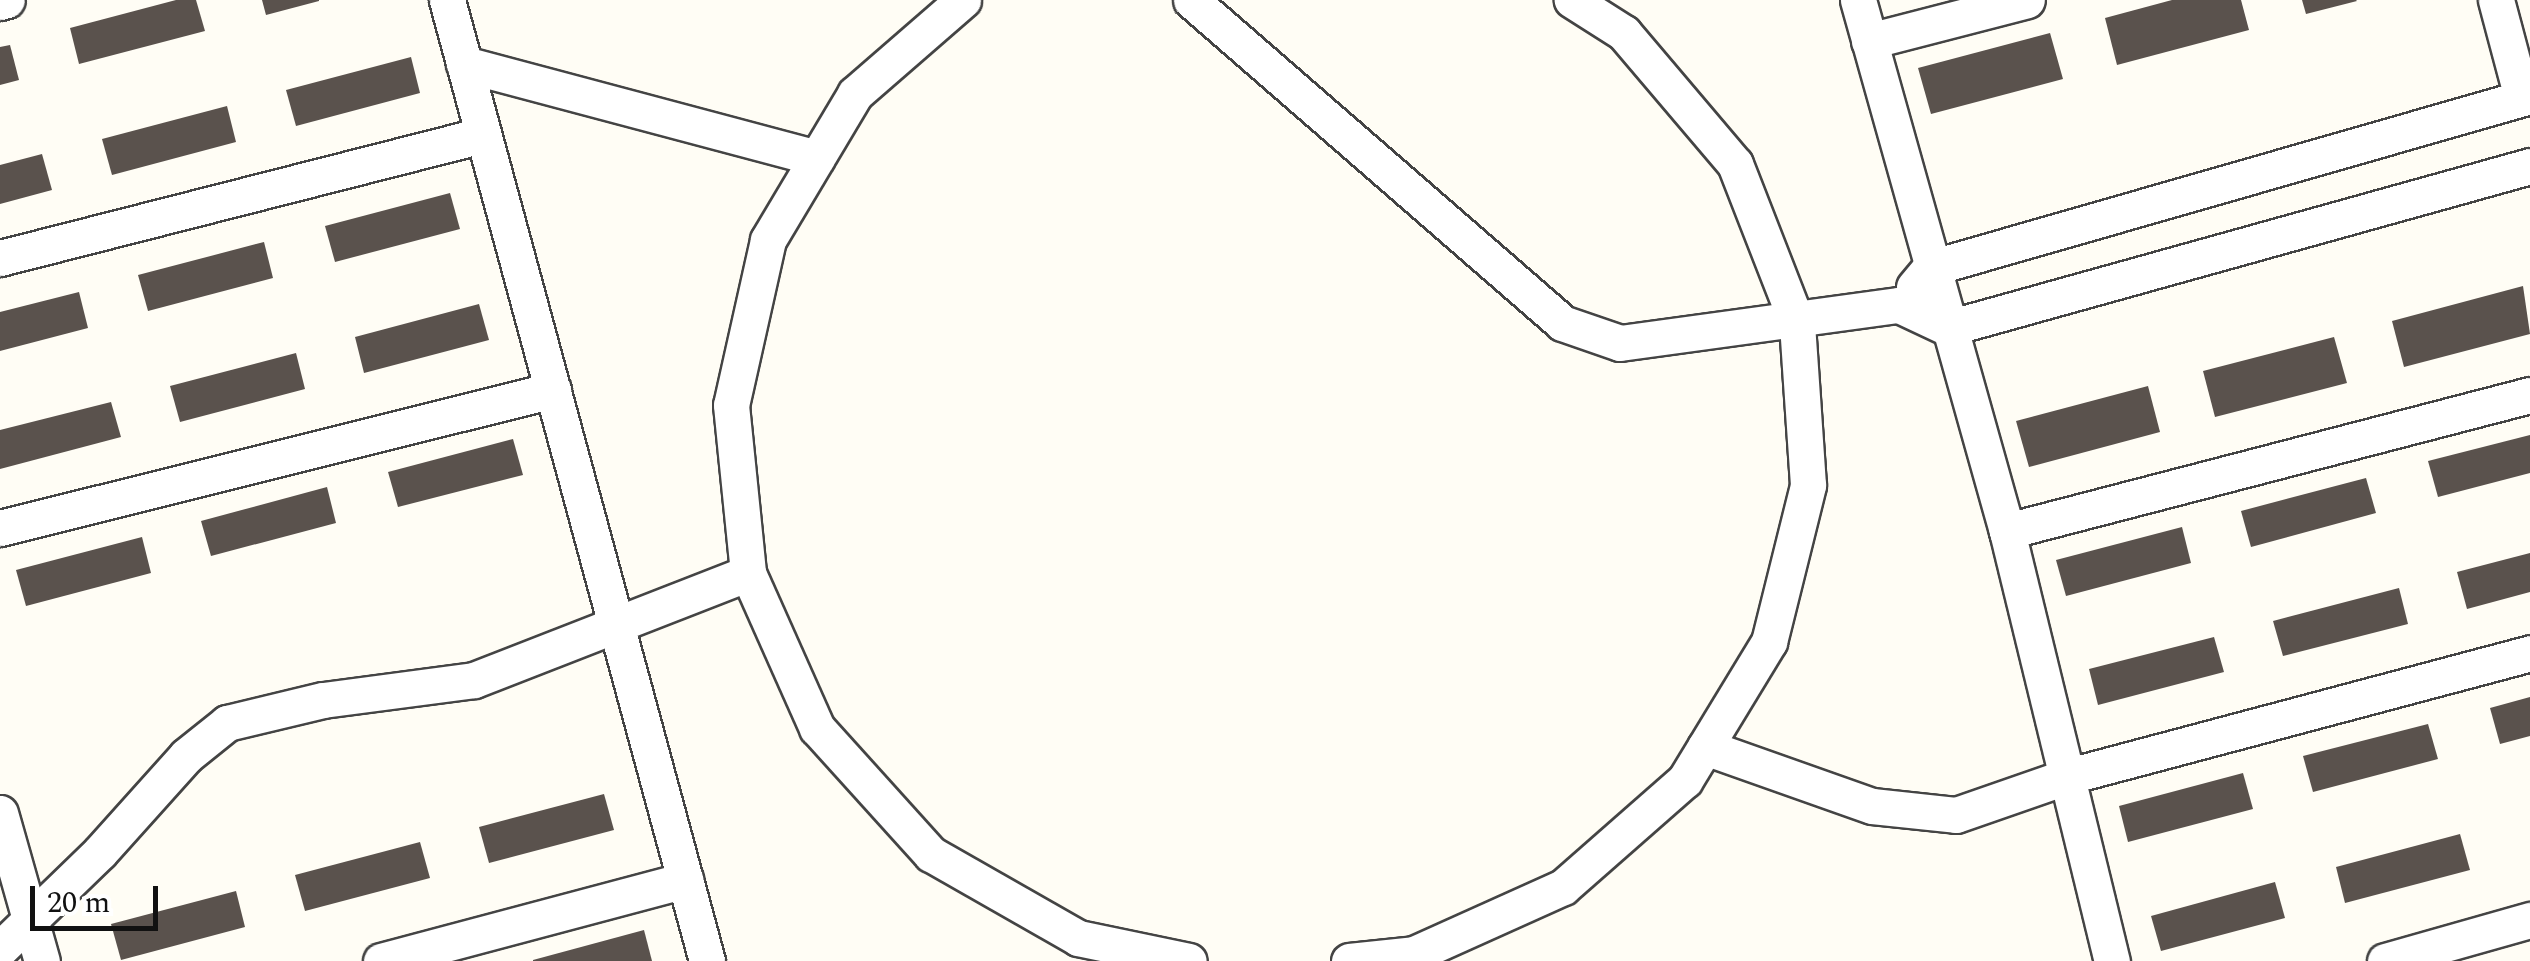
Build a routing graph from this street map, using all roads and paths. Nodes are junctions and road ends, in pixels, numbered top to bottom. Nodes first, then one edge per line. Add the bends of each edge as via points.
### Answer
1 (447, 0) edge
2 (963, 0) edge
3 (1191, 0) edge
4 (1572, 0) edge
5 (1858, 0) edge
6 (2027, 0) edge
7 (2496, 0) edge
8 (1869, 41) junction
9 (464, 64) junction
10 (2526, 97) edge
11 (484, 135) junction
12 (816, 158) junction
13 (2530, 166) edge
14 (0, 258) edge
15 (1930, 268) junction
16 (1899, 305) junction
17 (1797, 323) junction
18 (1948, 328) junction
19 (554, 390) junction
20 (2530, 395) edge
21 (0, 528) edge
22 (2007, 531) junction
23 (748, 573) junction
24 (618, 629) junction
25 (2530, 653) edge
26 (1705, 746) junction
27 (2066, 777) junction
28 (0, 813) edge
29 (685, 880) junction
30 (2530, 920) edge
31 (30, 926) junction
32 (0, 948) edge
33 (1415, 957) edge
34 (42, 961) edge
35 (381, 961) edge
36 (706, 961) edge
37 (1189, 961) edge
38 (1348, 961) edge
39 (2112, 961) edge
40 (2385, 961) edge

1 - 9 street
2 - 12 street via 855,94
3 - 17 street via 1562,323 1620,343
4 - 17 street via 1624,32 1735,164
5 - 8 street
6 - 8 street
7 - 10 street
8 - 15 street
9 - 11 street
9 - 12 street
10 - 15 street
11 - 14 street
11 - 19 street
12 - 23 street via 768,240 731,405
13 - 18 street
15 - 16 street
15 - 18 street
16 - 17 street
16 - 18 street
17 - 26 street via 1808,485 1769,642
18 - 22 street
19 - 21 street
19 - 24 street
20 - 22 street
22 - 27 street
23 - 24 street
23 - 37 street via 816,728 931,854 1078,938
24 - 29 street
24 - 31 street via 474,680 323,700 227,723 186,756
25 - 27 street
26 - 27 street via 1872,806 1956,815
26 - 33 street via 1685,780 1563,888
27 - 39 street
28 - 31 street
29 - 35 street
29 - 36 street
30 - 40 street
31 - 32 street
31 - 34 street
33 - 38 street

